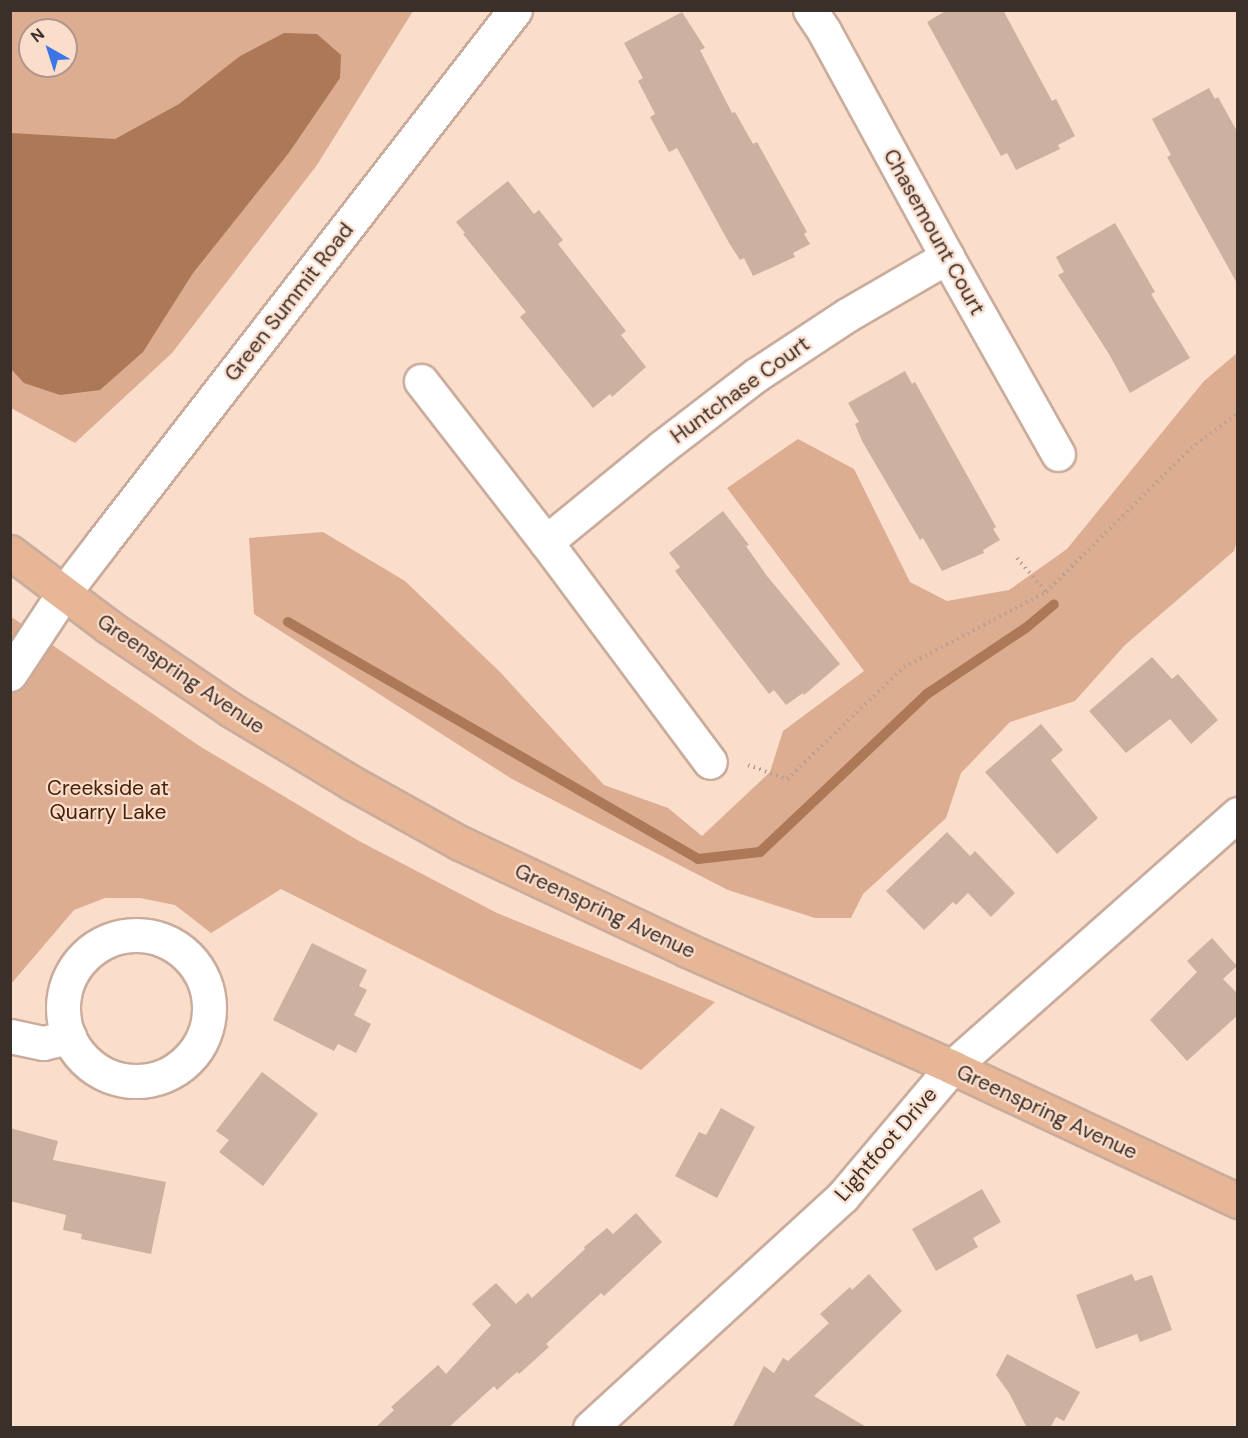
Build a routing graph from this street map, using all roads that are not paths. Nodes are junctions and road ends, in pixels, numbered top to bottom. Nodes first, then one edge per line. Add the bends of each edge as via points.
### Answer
1 (515, 10) edge
2 (810, 10) edge
3 (947, 258) junction
4 (421, 381) dead end
5 (1058, 454) dead end
6 (546, 542) junction
7 (10, 552) edge
8 (63, 594) junction
9 (10, 674) edge
10 (710, 762) dead end
11 (1238, 814) edge
12 (10, 1035) edge
13 (69, 1037) junction
14 (952, 1067) junction
15 (1238, 1202) edge
16 (609, 1421) edge

1 - 8 street, Green Summit Road
2 - 3 street, Chasemount Court
3 - 5 street, Chasemount Court
3 - 6 street, Huntchase Court via 847,315 756,375
4 - 6 street
6 - 10 street
7 - 8 main road, Greenspring Avenue
8 - 9 street, Green Summit Road
8 - 14 main road, Greenspring Avenue via 231,710 460,843 687,950
11 - 14 street, Lightfoot Drive
12 - 13 street via 42,1043
13 - 13 street via 77,1052 107,1075 125,1080 164,1075 194,1052 204,1035 208,996 202,978 190,959 173,945 153,937 131,935 109,940 90,951 65,988 62,1010
14 - 15 main road, Greenspring Avenue
14 - 16 street, Lightfoot Drive via 843,1196

